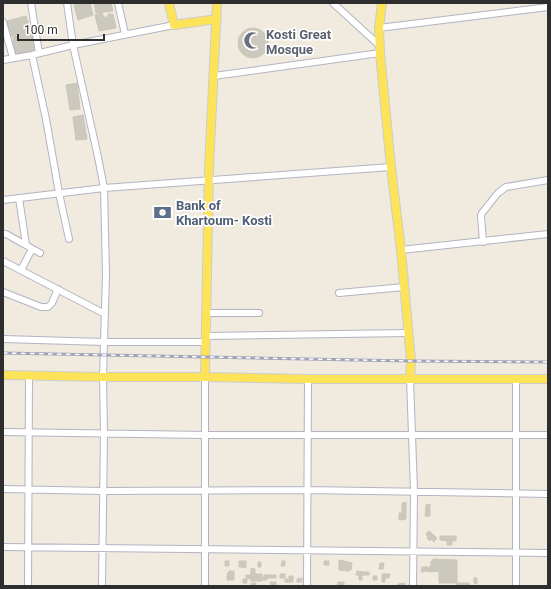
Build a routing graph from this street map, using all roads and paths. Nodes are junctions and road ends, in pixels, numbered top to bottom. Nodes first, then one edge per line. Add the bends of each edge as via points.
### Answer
1 (31, 3) edge
2 (67, 3) edge
3 (118, 3) edge
4 (169, 3) edge
5 (217, 3) edge
6 (333, 3) edge
7 (382, 3) edge
8 (548, 7) edge
9 (217, 19) junction
10 (3, 22) edge
11 (174, 25) junction
12 (379, 28) junction
13 (124, 34) junction
14 (74, 45) junction
15 (380, 49) junction
16 (39, 53) junction
17 (32, 55) junction
18 (13, 58) junction
19 (3, 60) edge
20 (214, 76) junction
21 (391, 167) junction
22 (208, 180) junction
23 (548, 180) edge
24 (104, 188) junction
25 (59, 193) junction
26 (20, 198) junction
27 (3, 200) edge
28 (3, 234) edge
29 (548, 234) edge
30 (69, 239) dead end
31 (483, 242) junction
32 (26, 245) junction
33 (32, 249) junction
34 (401, 250) junction
35 (40, 253) dead end
36 (3, 261) edge
37 (21, 270) junction
38 (404, 287) junction
39 (58, 289) junction
40 (3, 292) edge
41 (339, 294) dead end
42 (206, 313) junction
43 (259, 313) dead end
44 (105, 314) junction
45 (408, 333) junction
46 (3, 339) edge
47 (206, 339) junction
48 (104, 342) junction
49 (3, 375) edge
50 (29, 376) junction
51 (205, 376) junction
52 (103, 377) junction
53 (308, 379) junction
54 (410, 379) junction
55 (516, 379) junction
56 (548, 380) edge
57 (3, 432) edge
58 (29, 432) junction
59 (104, 433) junction
60 (412, 434) junction
61 (206, 435) junction
62 (308, 435) junction
63 (516, 435) junction
64 (548, 435) edge
65 (3, 489) edge
66 (28, 490) junction
67 (307, 490) junction
68 (103, 491) junction
69 (414, 491) junction
70 (204, 492) junction
71 (516, 494) junction
72 (548, 494) edge
73 (3, 547) edge
74 (28, 547) junction
75 (102, 549) junction
76 (205, 549) junction
77 (307, 550) junction
78 (413, 551) junction
79 (516, 553) junction
80 (548, 553) edge
81 (28, 586) edge
82 (102, 586) edge
83 (205, 586) edge
84 (307, 586) edge
85 (413, 586) edge
86 (516, 586) edge

1 - 16 street
2 - 14 street
3 - 13 street
4 - 11 main road
5 - 9 main road
6 - 15 street
7 - 12 main road
8 - 12 street
9 - 11 main road
9 - 20 main road
10 - 18 street
11 - 13 street
12 - 15 main road
13 - 14 street
14 - 16 street
14 - 24 street
15 - 20 street
15 - 21 main road
16 - 17 street
17 - 18 street
17 - 25 street
18 - 19 street
20 - 22 main road
21 - 22 street
21 - 34 main road
22 - 24 street
22 - 42 main road
23 - 31 street via 510,186 498,193 481,216
24 - 25 street
24 - 44 street
25 - 26 street
25 - 30 street
26 - 27 street
26 - 32 street
28 - 32 street
29 - 31 street
31 - 34 street
32 - 33 street
33 - 35 street
33 - 37 street
34 - 38 main road
36 - 37 street
37 - 39 street
38 - 41 street
38 - 45 main road
39 - 40 street via 48,307 41,307
39 - 44 street
42 - 43 street
42 - 47 main road
44 - 48 street
45 - 47 street
45 - 54 main road
46 - 48 street
47 - 48 street
47 - 51 main road
48 - 52 street
49 - 50 main road
50 - 52 main road
50 - 58 street
51 - 52 main road
51 - 53 main road
51 - 61 street
52 - 59 street
53 - 54 main road
53 - 62 street
54 - 55 main road
54 - 60 street
55 - 56 main road
55 - 63 street
57 - 58 street
58 - 59 street
58 - 66 street
59 - 61 street
59 - 68 street
60 - 62 street
60 - 63 street
60 - 69 street
61 - 62 street
61 - 70 street
62 - 67 street
63 - 64 street
63 - 71 street
65 - 66 street
66 - 68 street
66 - 74 street
67 - 69 street
67 - 70 street
67 - 77 street
68 - 70 street
68 - 75 street
69 - 71 street
69 - 78 street
70 - 76 street
71 - 72 street
71 - 79 street
73 - 74 street
74 - 75 street
74 - 81 street
75 - 76 street
75 - 82 street
76 - 77 street
76 - 83 street
77 - 78 street
77 - 84 street
78 - 79 street
78 - 85 street
79 - 80 street
79 - 86 street

